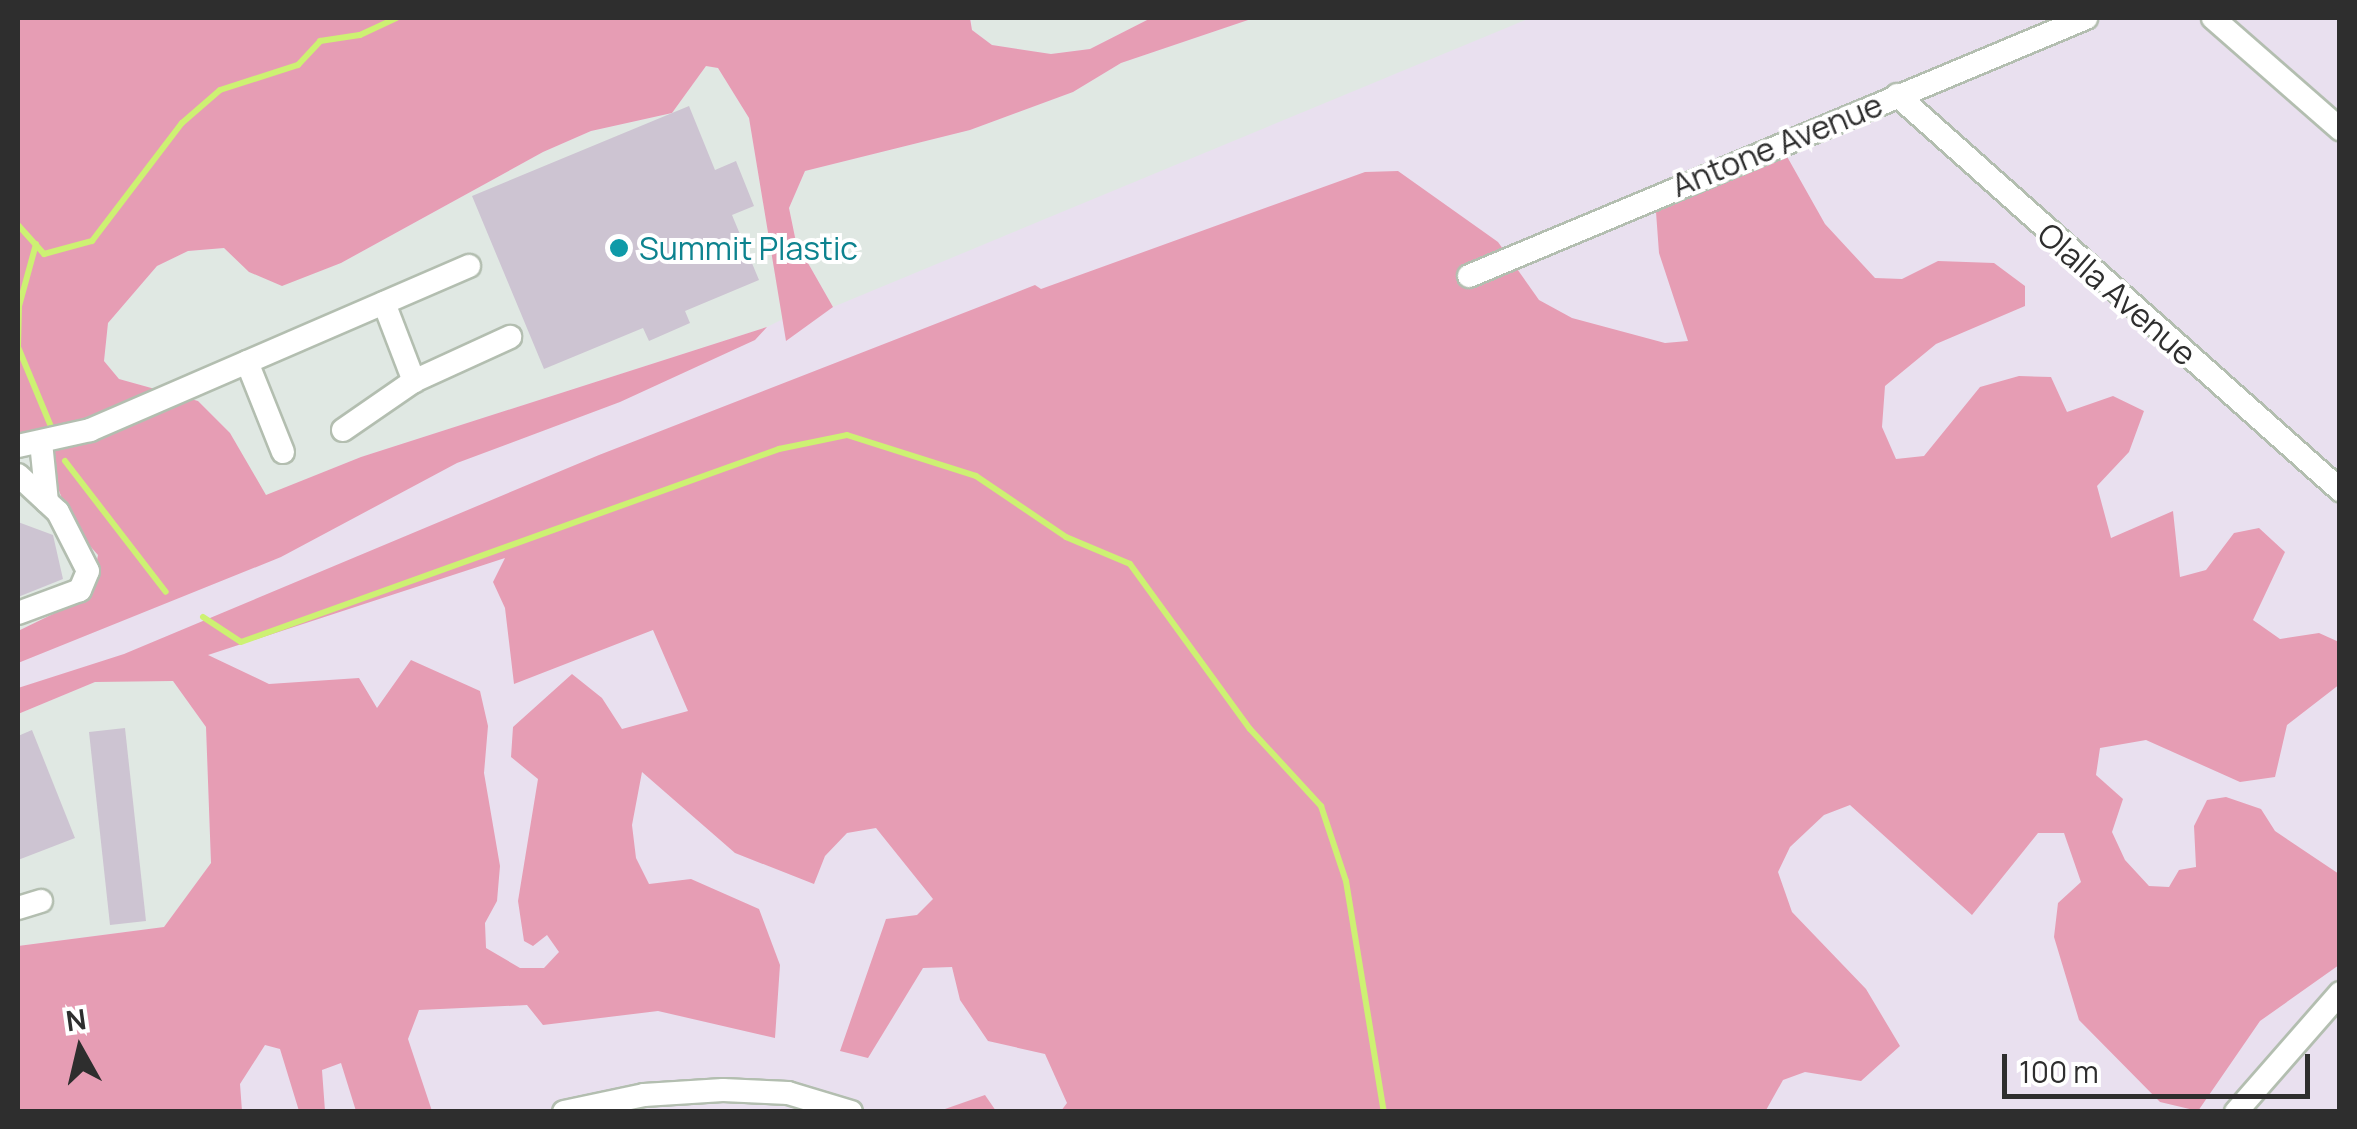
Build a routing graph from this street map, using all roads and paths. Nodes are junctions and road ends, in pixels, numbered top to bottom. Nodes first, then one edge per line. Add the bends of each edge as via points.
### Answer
1 (2086, 18) edge
2 (2214, 18) edge
3 (1897, 95) junction
4 (2340, 128) edge
5 (469, 266) dead end
6 (1469, 276) dead end
7 (384, 303) junction
8 (510, 338) dead end
9 (247, 362) junction
10 (414, 381) junction
11 (342, 430) dead end
12 (42, 442) junction
13 (18, 446) edge
14 (283, 452) dead end
15 (18, 475) edge
16 (2340, 490) edge
17 (47, 502) junction
18 (18, 613) edge
19 (41, 901) dead end
20 (18, 908) edge
21 (2340, 993) edge
22 (564, 1112) edge
23 (850, 1112) edge
24 (2236, 1112) edge

1 - 3 street, Antone Avenue
2 - 4 street
3 - 6 street, Antone Avenue
3 - 16 street, Olalla Avenue
5 - 7 street
7 - 9 street
7 - 10 street
8 - 10 street
9 - 12 street via 90,430
9 - 14 street
10 - 11 street
12 - 13 street
12 - 17 street
15 - 17 street
17 - 18 street via 88,571 80,590
19 - 20 street
21 - 24 street
22 - 23 street via 644,1095 723,1090 788,1093

